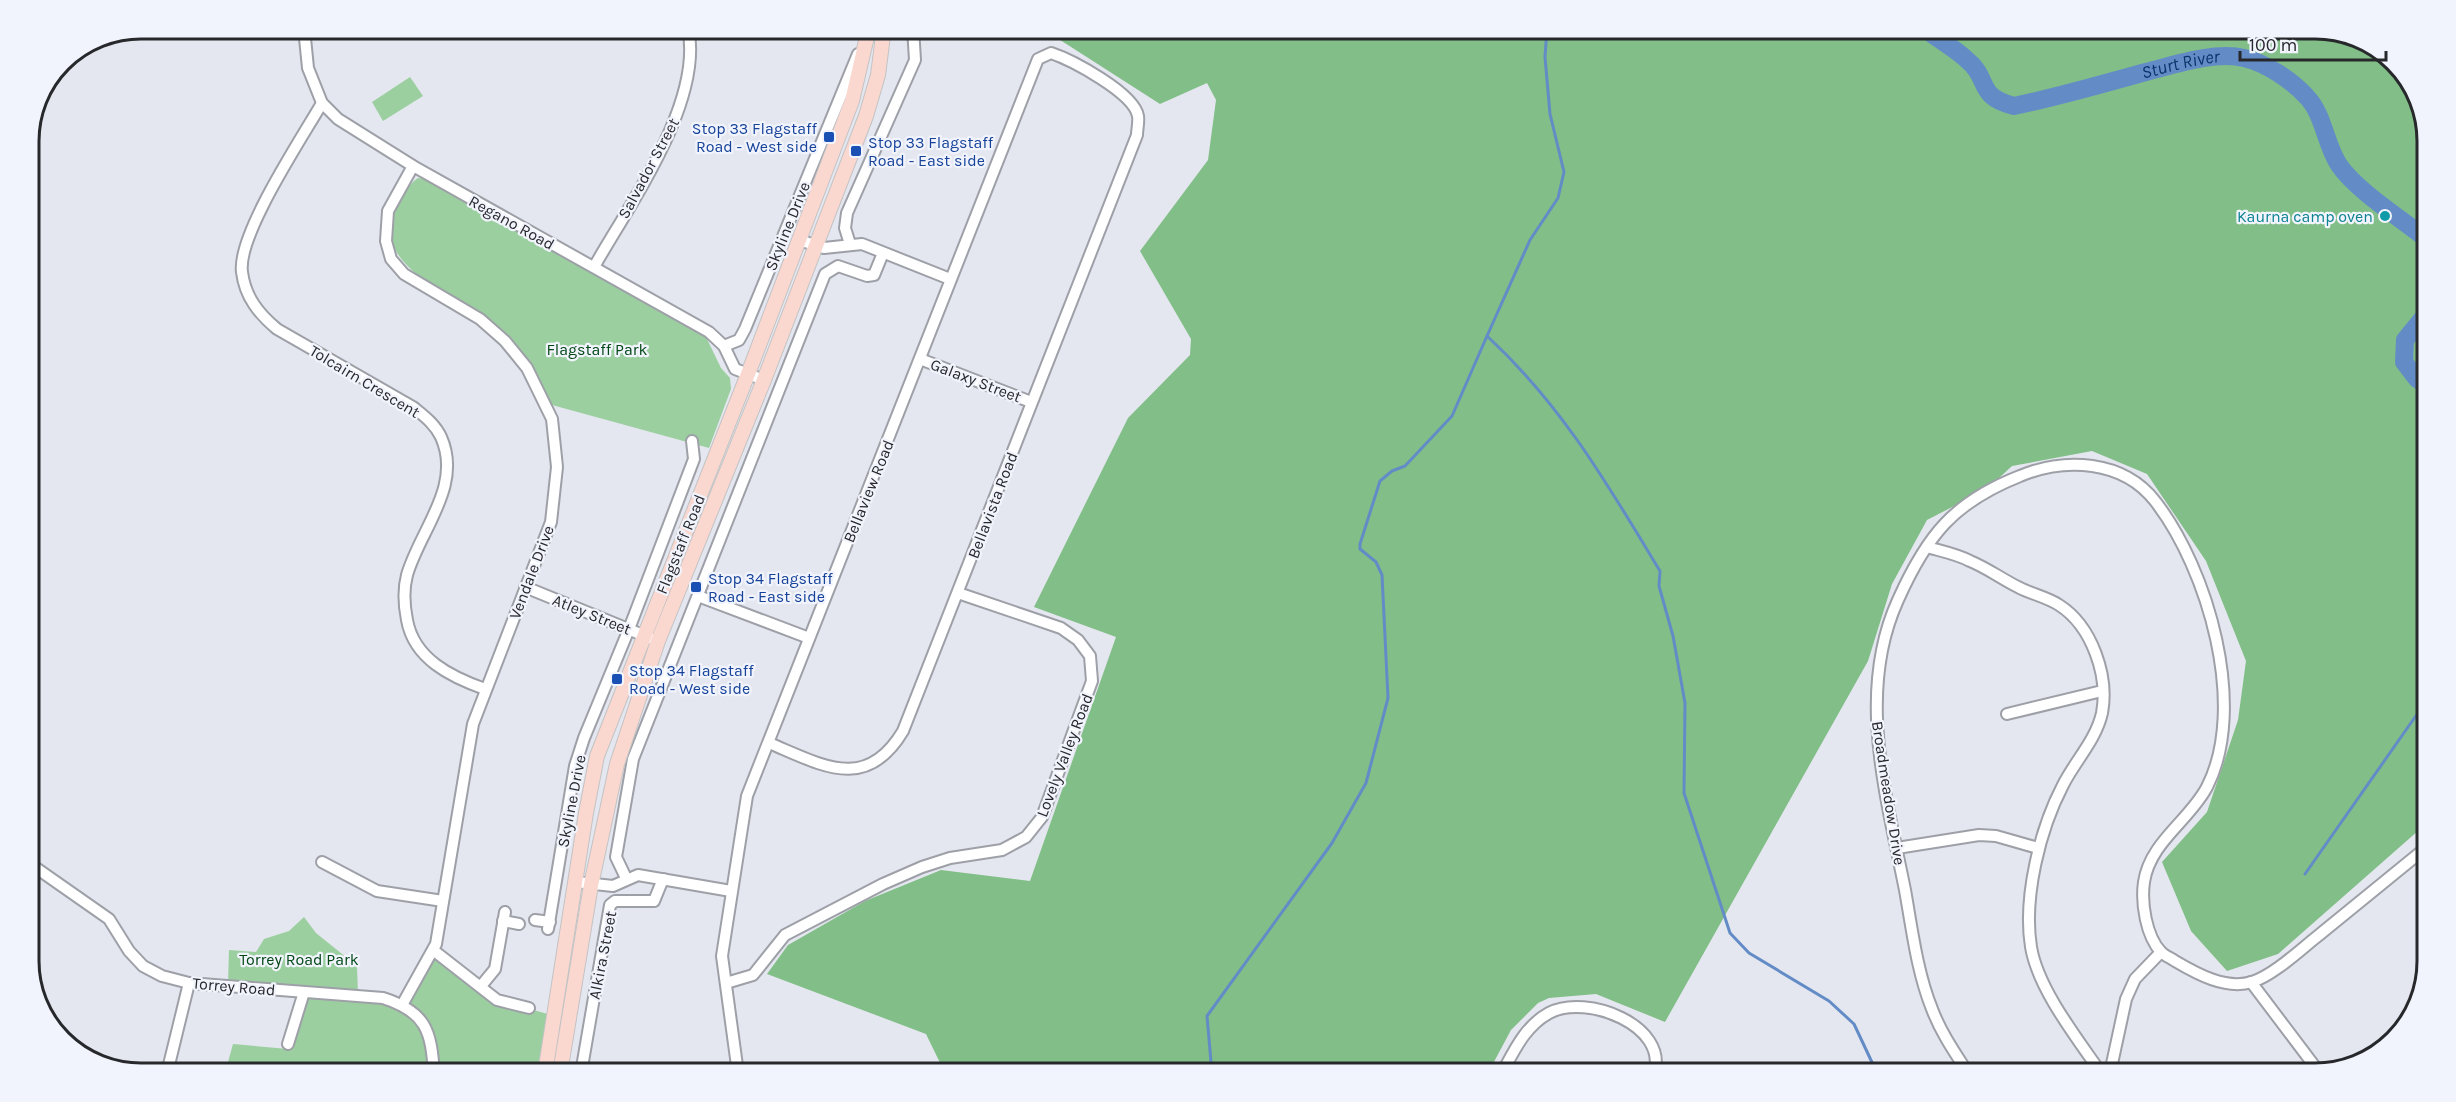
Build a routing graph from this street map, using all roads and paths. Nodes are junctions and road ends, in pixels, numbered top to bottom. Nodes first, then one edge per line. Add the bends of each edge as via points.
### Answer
1 (305, 39) edge
2 (689, 39) edge
3 (861, 39) edge
4 (866, 39) edge
5 (883, 39) edge
6 (913, 39) edge
7 (322, 103) junction
8 (1137, 135) joint
9 (413, 166) junction
10 (799, 240) junction
11 (850, 244) junction
12 (816, 246) junction
13 (883, 253) junction
14 (594, 267) junction
15 (950, 279) junction
16 (723, 346) junction
17 (920, 359) junction
18 (748, 374) junction
19 (764, 380) junction
20 (1032, 402) junction
21 (692, 441) dead end
22 (1927, 547) junction
23 (525, 587) junction
24 (958, 592) junction
25 (698, 596) junction
26 (629, 629) junction
27 (643, 634) junction
28 (809, 638) junction
29 (658, 641) junction
30 (485, 689) junction
31 (2102, 691) junction
32 (2007, 714) dead end
33 (769, 743) junction
34 (1897, 848) junction
35 (2038, 848) junction
36 (2417, 855) edge
37 (322, 862) dead end
38 (39, 870) edge
39 (626, 878) junction
40 (663, 879) junction
41 (576, 882) junction
42 (591, 885) junction
43 (731, 891) junction
44 (443, 901) junction
45 (535, 920) dead end
46 (519, 924) dead end
47 (433, 950) junction
48 (2161, 952) junction
49 (2251, 982) junction
50 (189, 983) junction
51 (726, 983) junction
52 (481, 986) junction
53 (304, 992) junction
54 (402, 1005) junction
55 (530, 1008) dead end
56 (288, 1044) dead end
57 (170, 1063) edge
58 (433, 1063) edge
59 (547, 1063) edge
60 (562, 1063) edge
61 (583, 1063) edge
62 (737, 1063) edge
63 (1508, 1063) edge
64 (1656, 1063) edge
65 (1961, 1063) edge
66 (2094, 1063) edge
67 (2112, 1063) edge
68 (2312, 1063) edge

1 - 7 street, Regano Road via 308,68
2 - 14 street, Salvador Street via 688,79 667,137
3 - 16 street, Skyline Drive via 745,329 739,340
4 - 10 main road, Flagstaff Road via 852,101
5 - 12 main road, Flagstaff Road via 878,75 866,116
6 - 11 street via 915,60 847,213 845,228
7 - 9 street, Regano Road via 338,119
7 - 30 street, Tolcairn Crescent via 243,248 242,272 248,295 258,314 278,329 414,407 442,438 447,476 407,575 404,600 408,627 417,646 437,666
8 - 15 street, Bellaview Road via 1138,114 1127,97 1064,57 1051,52 1038,59
8 - 20 street, Bellavista Road
9 - 14 street, Regano Road
9 - 23 street, Vendale Drive via 388,211 386,242 392,259 404,274 480,319 505,341 527,368 552,418 556,443 551,522
10 - 12 street
10 - 18 main road, Flagstaff Road
11 - 12 street
11 - 13 street via 862,244
12 - 19 main road, Flagstaff Road
13 - 15 street
13 - 25 street via 874,275 838,266 825,274
14 - 16 street, Regano Road via 709,332
15 - 17 street, Bellaview Road
16 - 18 street, Regano Road via 735,369
17 - 20 street, Galaxy Street
17 - 28 street, Bellaview Road
18 - 19 street, Regano Road
18 - 27 main road, Flagstaff Road
19 - 29 main road, Flagstaff Road
20 - 24 street, Bellavista Road
21 - 26 street, Skyline Drive via 694,459
22 - 31 street via 1970,560 2021,589 2058,604 2076,618 2089,635
22 - 34 street, Broadmeadow Drive via 1897,602 1880,657 1875,713
22 - 48 street, Broadmeadow Drive via 1964,504 1987,489 2037,469 2085,464 2116,471 2138,484 2171,524 2201,590 2223,670 2225,710 2218,756 2206,789 2163,841 2144,879 2150,930
23 - 26 street, Atley Street
23 - 30 street, Vendale Drive
24 - 33 street, Bellavista Road via 903,731 891,750 872,765 848,769 822,765
24 - 51 street, Lovely Valley Road via 1061,628 1078,640 1090,656 1092,681 1042,817 1026,837 1002,850 922,867 785,935 753,975
25 - 28 street
25 - 39 street via 633,759 616,857
26 - 27 street, Atley Street
26 - 45 street, Skyline Drive via 575,766 549,926
27 - 29 street, Atley Street
27 - 41 main road, Flagstaff Road via 597,756
28 - 33 street, Bellaview Road
29 - 42 main road, Flagstaff Road via 617,764
30 - 44 street, Vendale Drive via 473,724
31 - 32 street
31 - 35 street via 2102,714 2063,784
33 - 43 street, Bellaview Road via 747,796
34 - 35 street via 1980,835
34 - 65 street, Broadmeadow Drive via 1922,981 1942,1032
35 - 66 street via 2029,921 2031,948 2039,975
36 - 49 street via 2292,957
37 - 44 street via 377,891
38 - 50 street, Torrey Road via 109,919 143,966
39 - 40 street via 638,875
39 - 42 street via 613,886
40 - 43 street
40 - 61 street, Alkira Street via 654,902 615,901 610,905
41 - 42 street
41 - 59 main road, Flagstaff Road
42 - 60 main road, Flagstaff Road
43 - 51 street, Bellaview Road via 722,956
44 - 47 street, Vendale Drive
46 - 52 street via 504,916 495,969
47 - 52 street
47 - 54 street, Vendale Drive
48 - 49 street via 2193,972 2220,982
48 - 67 street via 2135,979 2126,999
49 - 68 street
50 - 53 street, Torrey Road
50 - 57 street
51 - 62 street, Bellaview Road
52 - 55 street via 497,1000
53 - 54 street, Torrey Road via 374,997
53 - 56 street
54 - 58 street, Torrey Road via 425,1024
63 - 64 street via 1521,1038 1539,1020 1565,1006 1582,1005 1599,1007 1646,1035 1657,1055

